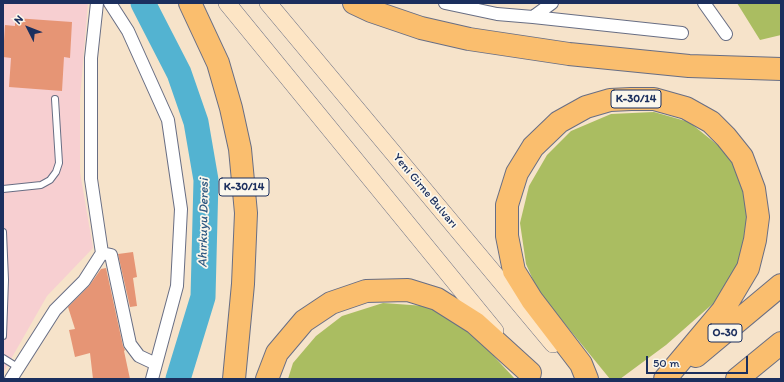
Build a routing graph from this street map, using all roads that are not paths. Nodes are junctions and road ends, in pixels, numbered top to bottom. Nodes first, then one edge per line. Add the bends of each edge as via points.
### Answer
1 (97, 3) edge
2 (110, 3) edge
3 (190, 3) edge
4 (227, 3) edge
5 (268, 3) edge
6 (354, 3) edge
7 (446, 3) edge
8 (552, 3) edge
9 (704, 3) edge
10 (533, 17) junction
11 (682, 33) dead end
12 (726, 34) dead end
13 (781, 69) edge
14 (55, 99) dead end
15 (3, 189) edge
16 (3, 232) edge
17 (102, 253) junction
18 (781, 285) edge
19 (3, 336) edge
20 (781, 343) edge
21 (3, 358) edge
22 (781, 362) edge
23 (156, 364) junction
24 (19, 368) junction
25 (530, 373) joint
26 (11, 379) edge
27 (152, 379) edge
28 (234, 379) edge
29 (267, 379) edge
30 (582, 379) edge
31 (587, 379) edge
32 (666, 379) edge
33 (737, 379) edge
34 (755, 379) edge

1 - 17 street via 91,58 91,178
2 - 23 street via 128,31 168,120 181,209 177,286
3 - 28 highway, K-30/14 via 218,63 240,149 246,213 243,284
4 - 25 main road
5 - 30 main road, Yeni Girne Bulvarı
6 - 13 highway via 371,12 421,28 468,39 577,55 689,66
7 - 10 street via 497,14
8 - 10 street
9 - 12 street
10 - 11 street
14 - 15 lane via 59,163 56,172 50,180 41,185
16 - 19 lane
17 - 23 street via 111,255 130,344 140,356
17 - 24 street via 84,281 55,310
18 - 32 highway, O-30
20 - 33 highway
21 - 24 lane
22 - 34 highway via 768,368
23 - 27 street
24 - 26 street
25 - 29 highway via 469,319 437,299 401,290 366,291 331,303 304,321 278,353
31 - 32 highway, K-30/14 via 581,364 532,300 514,271 507,236 507,205 517,173 533,147 559,122 586,107 610,100 631,99 654,99 686,108 711,122 742,157 754,189 758,217 748,268 723,310

